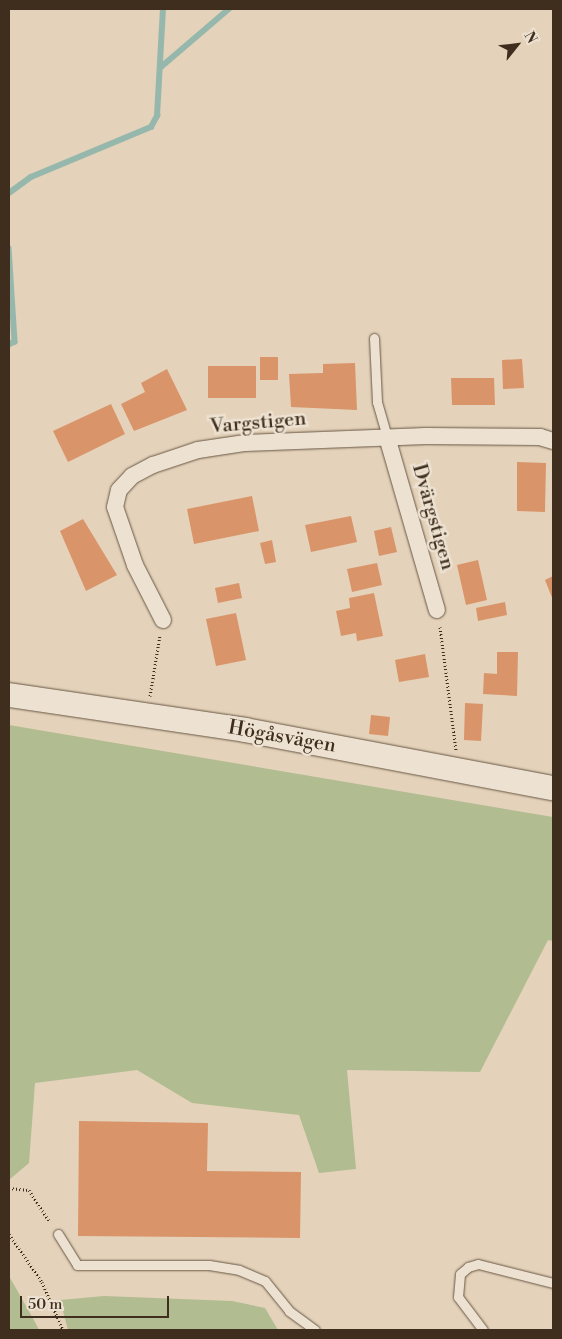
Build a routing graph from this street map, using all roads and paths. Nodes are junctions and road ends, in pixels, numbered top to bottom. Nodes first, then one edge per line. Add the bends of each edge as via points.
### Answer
1 (374, 338) dead end
2 (387, 437) junction
3 (553, 441) edge
4 (437, 610) joint
5 (163, 620) joint
6 (9, 695) edge
7 (146, 715) junction
8 (458, 770) junction
9 (553, 788) edge
10 (9, 1188) edge
11 (9, 1234) edge
12 (58, 1234) joint
13 (553, 1283) edge
14 (63, 1330) edge
15 (315, 1330) edge
16 (482, 1330) edge

1 - 2 lane via 377,402
2 - 3 street, Vargstigen via 540,437
2 - 4 street, Dvärgstigen
2 - 5 street, Vargstigen via 245,443 198,450 132,476 119,490 115,507 118,525
4 - 8 path
5 - 7 path
6 - 7 street, Högåsvägen
7 - 8 street, Högåsvägen
8 - 9 street, Högåsvägen
10 - 12 path via 29,1190
11 - 14 path via 42,1282
12 - 15 lane via 77,1265 208,1265 239,1270 265,1281 289,1311
13 - 16 lane via 478,1264 468,1267 460,1274 458,1297

